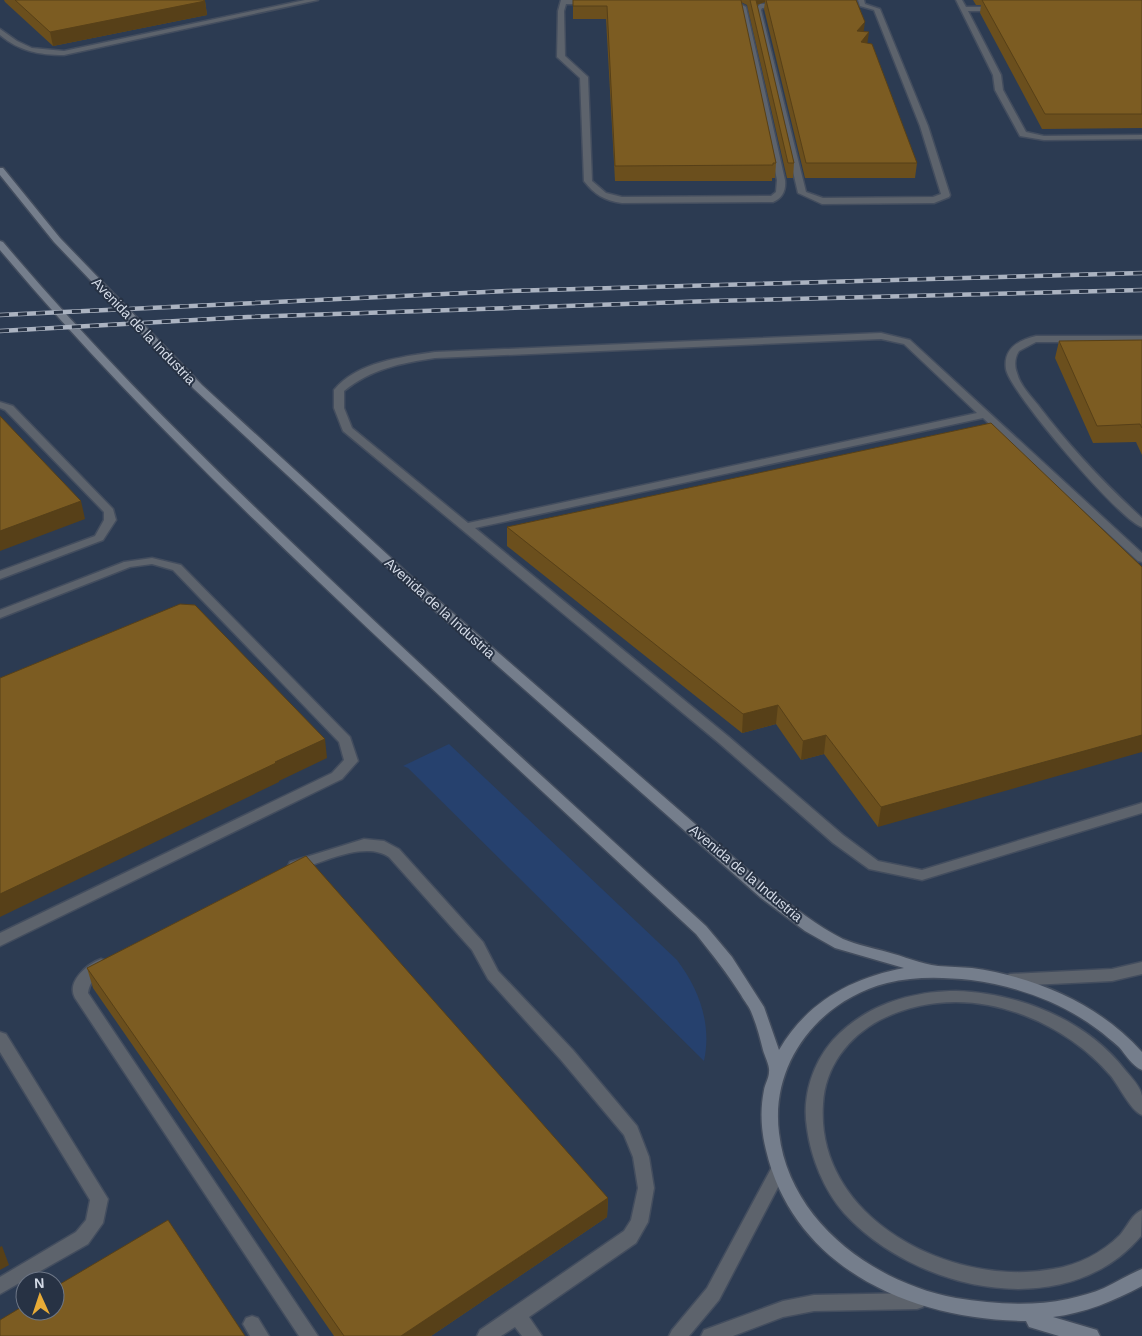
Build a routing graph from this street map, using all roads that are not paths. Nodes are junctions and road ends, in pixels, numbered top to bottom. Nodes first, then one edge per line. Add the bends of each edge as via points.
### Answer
1 (315, 0) edge
2 (959, 0) edge
3 (564, 1) edge
4 (594, 2) edge
5 (714, 2) edge
6 (766, 3) edge
7 (862, 3) edge
8 (786, 5) edge
9 (853, 5) edge
10 (964, 9) junction
11 (1002, 9) edge
12 (0, 31) edge
13 (1142, 138) edge
14 (0, 170) edge
15 (0, 244) edge
16 (1142, 339) edge
17 (0, 405) edge
18 (985, 414) junction
19 (1142, 524) edge
20 (466, 527) junction
21 (1142, 559) edge
22 (0, 576) edge
23 (0, 614) edge
24 (1142, 808) edge
25 (282, 872) edge
26 (0, 940) edge
27 (119, 956) edge
28 (1142, 968) edge
29 (934, 971) junction
30 (1010, 980) junction
31 (0, 1038) edge
32 (1142, 1063) edge
33 (777, 1069) junction
34 (1142, 1108) edge
35 (779, 1170) junction
36 (1142, 1218) edge
37 (1142, 1277) edge
38 (0, 1286) edge
39 (917, 1301) junction
40 (517, 1315) junction
41 (1030, 1320) junction
42 (309, 1336) edge
43 (486, 1336) edge
44 (532, 1336) edge
45 (678, 1336) edge
46 (710, 1336) edge
47 (1091, 1336) edge

1 - 12 street via 64,53 37,53 13,43
2 - 10 street
3 - 4 street
3 - 5 street via 561,57 584,77 588,182 598,194 622,200 774,199 780,195 781,180 744,8 734,2
6 - 7 street via 758,10 802,193 822,201 934,200 946,195 924,126 877,9
6 - 8 street
7 - 9 street
10 - 11 street
10 - 13 street via 997,75 999,90 1023,134 1044,138
14 - 29 main road, Avenida de la Industria via 57,240 198,387 420,591 766,894 810,927 840,944
15 - 33 main road via 47,300 154,415 238,498 701,930 727,961 759,1011
16 - 19 street via 1036,339 1016,347 1010,361 1012,373 1046,424 1098,484
17 - 22 street via 9,408 109,511 110,520 99,538
18 - 20 street
18 - 20 street via 907,342 881,336 435,355 376,367 352,378 339,390 339,408 347,429
18 - 21 street
20 - 24 street via 838,838 874,864 922,875
23 - 26 street via 128,564 152,561 177,567 345,740 351,761 337,776
25 - 40 street via 364,844 384,846 394,853 478,946 493,975 631,1131 641,1158 646,1188 639,1222 630,1237
27 - 42 street via 93,969 82,982 80,994
28 - 30 street via 1112,975
29 - 30 main road
29 - 33 main road via 899,975 866,984 836,998 811,1018 791,1042
30 - 32 main road via 1080,1010 1112,1033
31 - 38 street via 100,1199 94,1223 82,1238
33 - 35 main road via 770,1101 770,1135
34 - 36 street via 1119,1072 1102,1054 1060,1024 1024,1008 987,999 949,996 914,1001 881,1012 853,1029 832,1052 818,1080 813,1112 817,1145 830,1179 853,1211 884,1238 922,1261 964,1276 1008,1282 1063,1276 1108,1255 1127,1240
35 - 39 main road via 800,1209 830,1246 870,1277
35 - 45 street via 713,1294
37 - 41 main road via 1109,1299 1072,1314
39 - 41 main road via 973,1317
39 - 46 street via 814,1303 783,1309
40 - 43 street
40 - 44 street
41 - 47 main road

